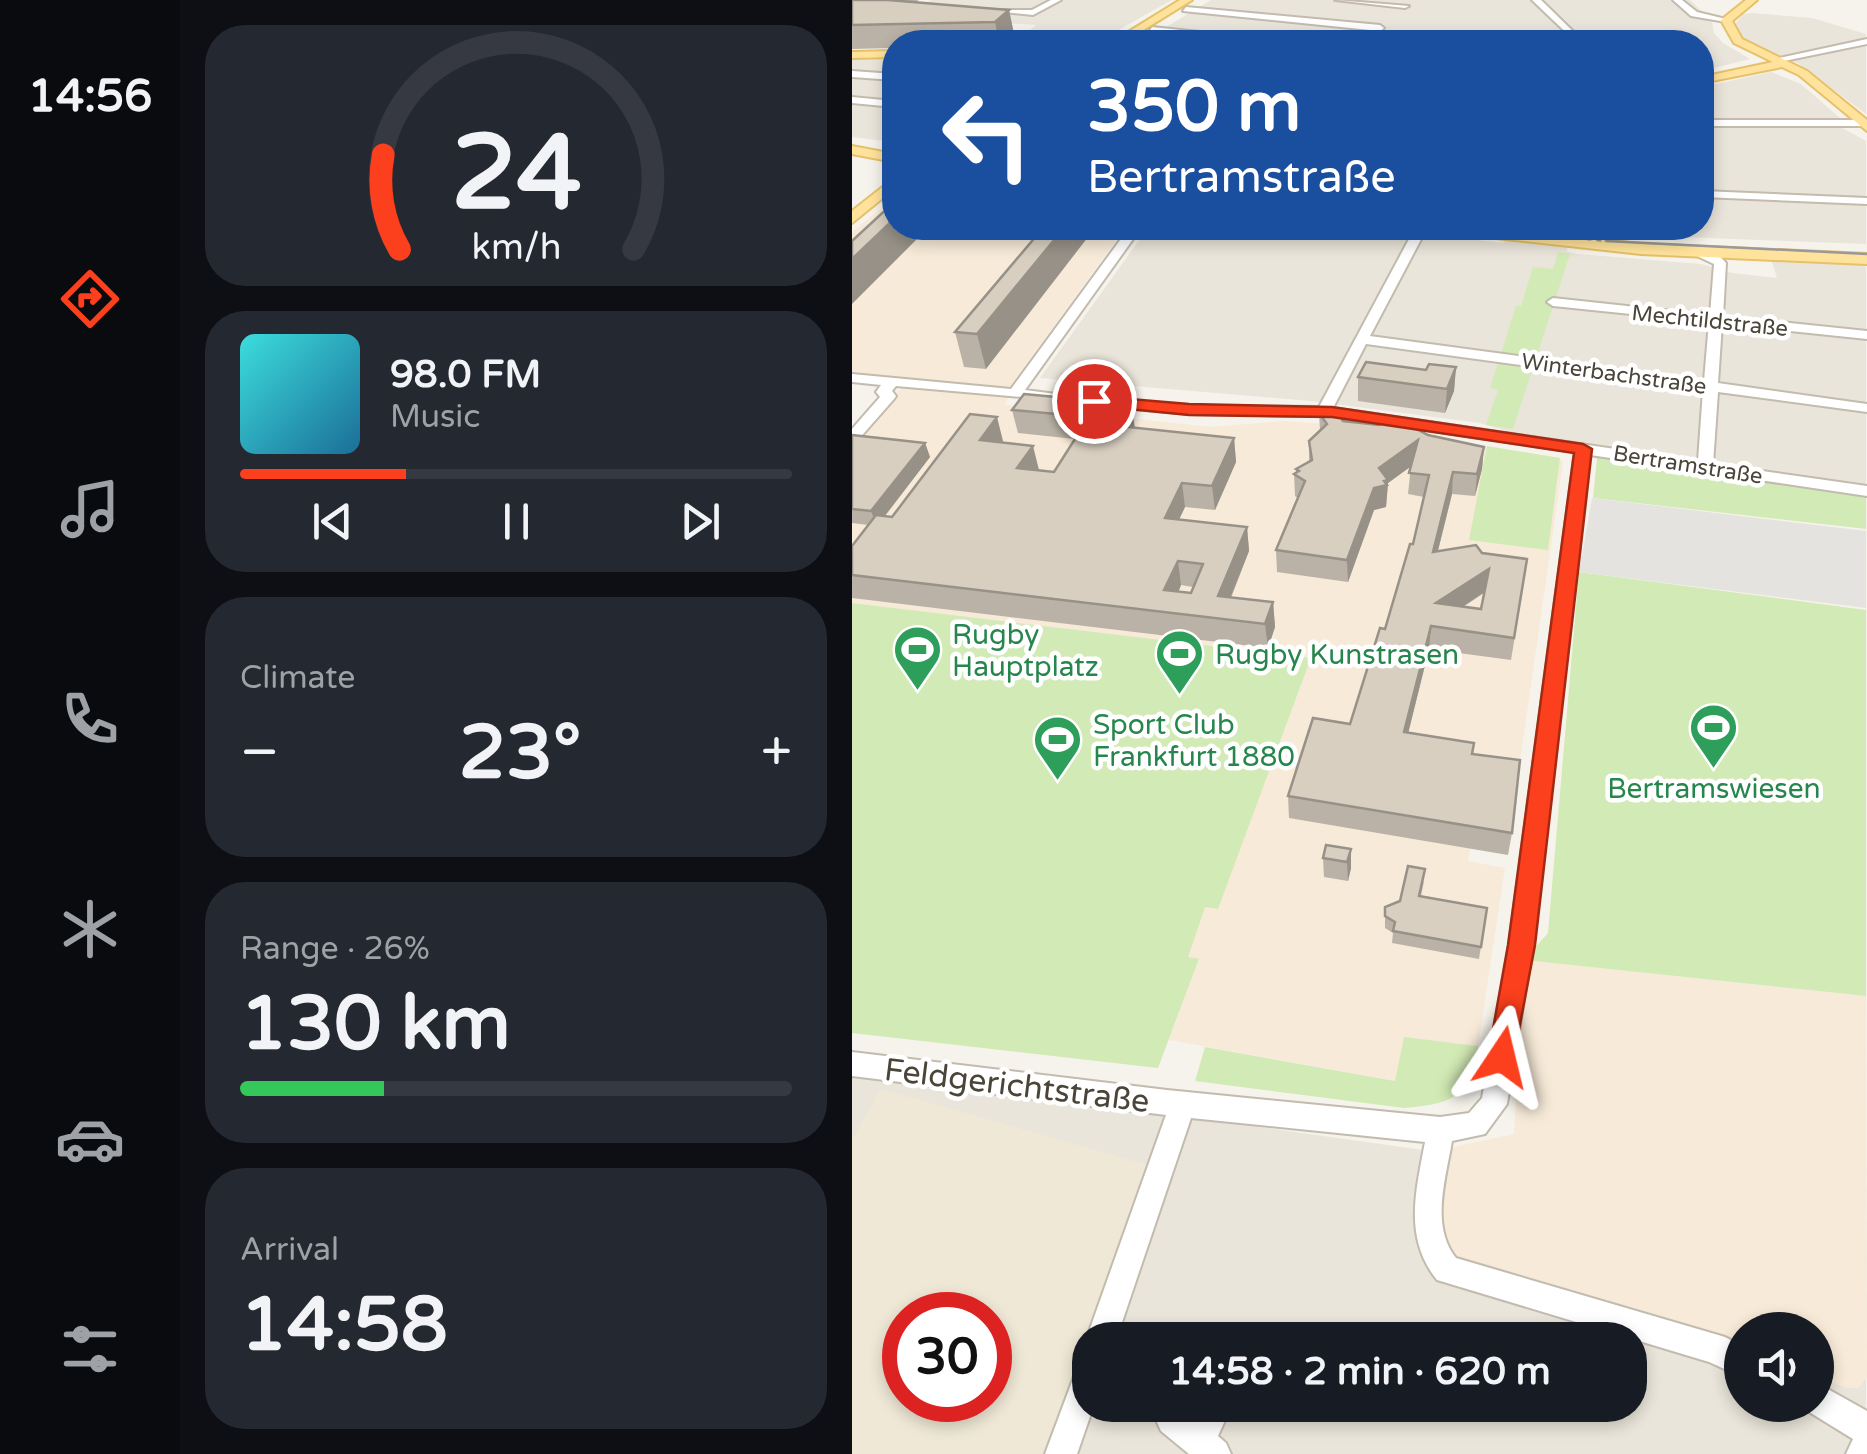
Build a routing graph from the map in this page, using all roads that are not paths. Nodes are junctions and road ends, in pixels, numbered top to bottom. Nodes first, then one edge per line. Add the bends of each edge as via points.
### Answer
1 (1056, 0) edge
2 (1200, 0) edge
3 (1339, 0) edge
4 (1536, 0) edge
5 (1678, 0) edge
6 (1752, 0) edge
7 (1409, 3) edge
8 (1187, 4) edge
9 (978, 10) edge
10 (1726, 20) junction
11 (1380, 28) junction
12 (1139, 30) edge
13 (1152, 30) edge
14 (1378, 30) edge
15 (1567, 30) edge
16 (1866, 42) edge
17 (882, 53) edge
18 (852, 54) edge
19 (1774, 63) junction
20 (852, 74) edge
21 (882, 76) edge
22 (1714, 77) edge
23 (852, 100) edge
24 (882, 103) edge
25 (1714, 123) edge
26 (1865, 124) edge
27 (852, 147) edge
28 (882, 149) edge
29 (882, 155) edge
30 (882, 192) edge
31 (1714, 195) edge
32 (1866, 201) edge
33 (882, 202) edge
34 (852, 218) edge
35 (852, 227) edge
36 (1126, 240) edge
37 (1415, 240) edge
38 (1566, 240) edge
39 (1714, 240) edge
40 (1866, 247) edge
41 (1700, 253) junction
42 (1866, 259) edge
43 (1553, 302) dead end
44 (1716, 322) junction
45 (1866, 335) edge
46 (1362, 340) junction
47 (852, 378) edge
48 (892, 382) junction
49 (1712, 387) junction
50 (1016, 394) junction
51 (1074, 400) edge
52 (1094, 401) edge
53 (1866, 408) edge
54 (1324, 411) junction
55 (852, 438) edge
56 (1583, 449) junction
57 (1706, 467) junction
58 (1866, 491) edge
59 (852, 1064) edge
60 (1183, 1104) junction
61 (1440, 1130) junction
62 (1107, 1322) edge
63 (1724, 1353) edge
64 (1834, 1409) edge
65 (1073, 1422) edge
66 (1174, 1422) edge
67 (1212, 1422) edge
68 (1866, 1429) edge
69 (1207, 1448) edge
70 (1866, 1448) edge
71 (1061, 1454) edge
72 (1862, 1454) edge

1 - 9 street via 1032,13
2 - 8 main road
3 - 7 street
4 - 15 street
5 - 10 street via 1694,14
6 - 10 main road
7 - 11 street
8 - 11 street
8 - 12 main road
8 - 13 main road
10 - 19 main road via 1728,38
11 - 14 street
16 - 19 street
17 - 18 main road
19 - 22 main road
19 - 26 main road via 1812,81
20 - 21 street
23 - 24 street
25 - 26 street
27 - 28 main road
27 - 29 main road
30 - 34 main road
31 - 32 street
33 - 35 main road
36 - 50 street
37 - 46 street
38 - 41 main road
39 - 40 main road
41 - 42 main road
41 - 44 street via 1720,263
43 - 44 street, Mechtildstraße
44 - 45 street, Mechtildstraße
44 - 49 street
46 - 49 street, Winterbachstraße
46 - 54 street
47 - 48 street
48 - 50 street
48 - 55 street via 883,392 889,396
49 - 53 street, Winterbachstraße
49 - 57 street
50 - 51 street
52 - 54 street, Bertramstraße
54 - 56 street, Bertramstraße
56 - 57 street, Bertramstraße
56 - 61 street via 1522,945 1494,1104 1476,1126
57 - 58 street, Bertramstraße
59 - 60 street, Feldgerichtstraße
60 - 61 street, Feldgerichtstraße
60 - 62 street
61 - 63 street via 1427,1232 1432,1258 1446,1270
64 - 68 street
65 - 71 street
66 - 69 street
67 - 69 street
70 - 72 street

